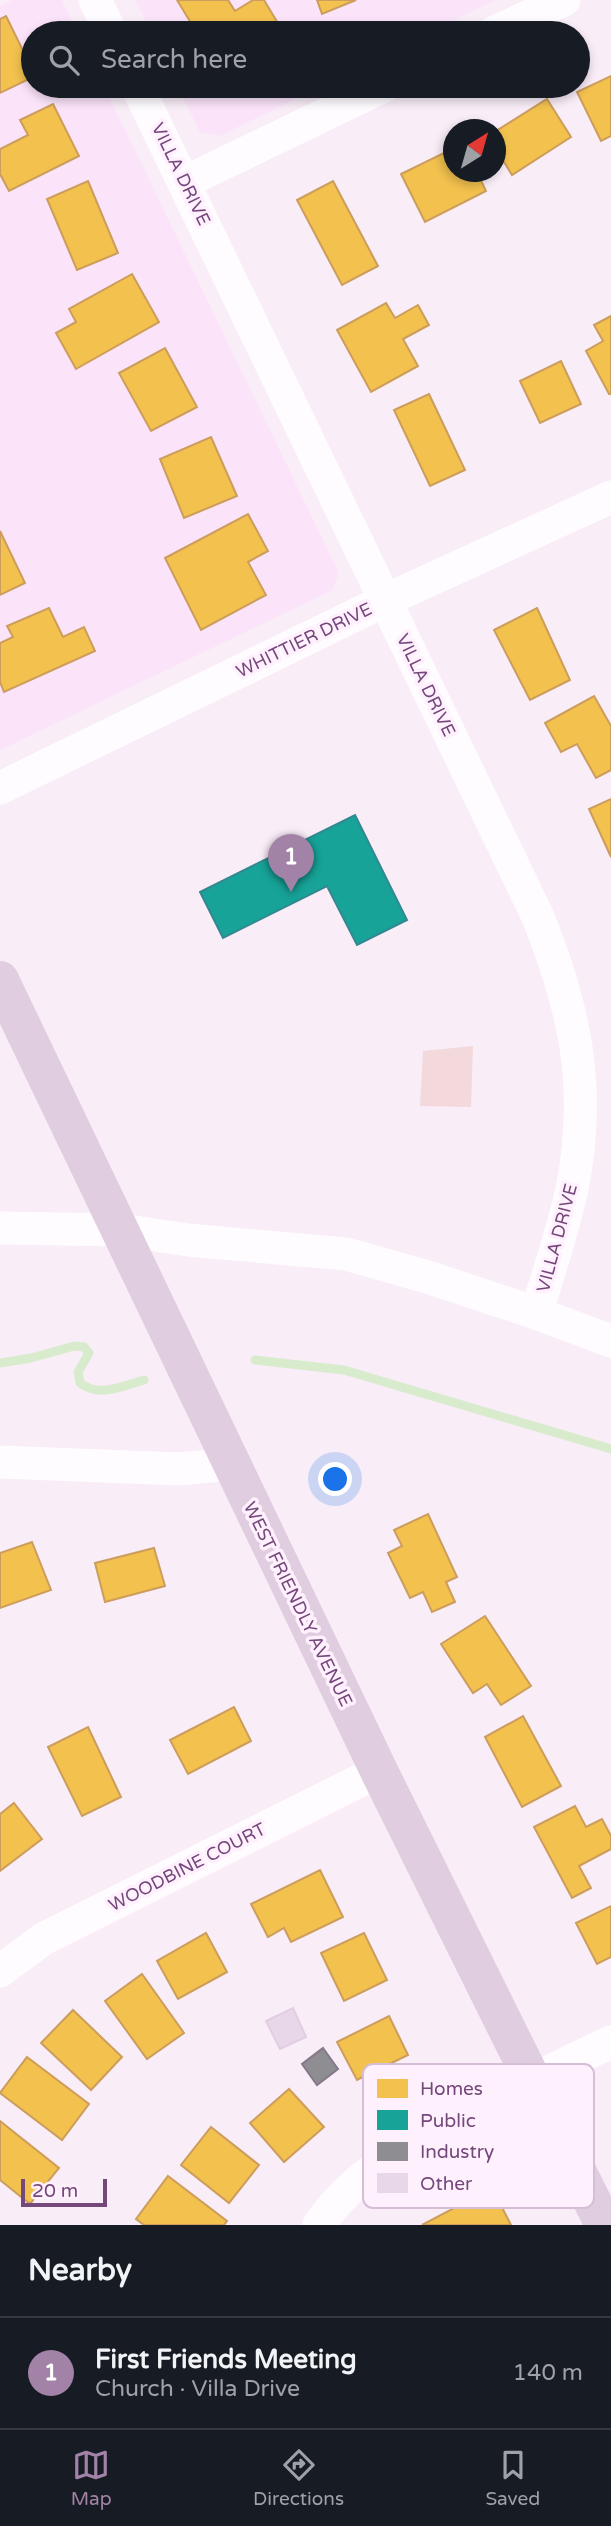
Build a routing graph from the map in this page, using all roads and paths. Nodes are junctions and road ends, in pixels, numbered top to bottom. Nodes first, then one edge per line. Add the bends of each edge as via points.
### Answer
1 (95, 0) edge
2 (564, 0) edge
3 (105, 21) edge
4 (519, 21) edge
5 (143, 98) edge
6 (359, 98) edge
7 (185, 182) junction
8 (611, 497) edge
9 (386, 600) junction
10 (0, 788) edge
11 (0, 980) edge
12 (0, 1228) edge
13 (121, 1230) junction
14 (536, 1312) junction
15 (611, 1341) edge
16 (0, 1462) edge
17 (231, 1464) junction
18 (379, 1772) junction
19 (0, 1971) edge
20 (611, 2042) edge
21 (525, 2064) edge
22 (564, 2064) edge
23 (363, 2178) edge
24 (594, 2205) edge
25 (318, 2225) edge
26 (604, 2225) edge

1 - 3 street
2 - 4 street
5 - 7 street, VILLA DRIVE
6 - 7 street
7 - 9 street, VILLA DRIVE
8 - 9 street, WHITTIER DRIVE
9 - 10 street, WHITTIER DRIVE
9 - 14 street, VILLA DRIVE via 538,917 564,985 574,1028 580,1114 577,1153 572,1190
11 - 13 main road, WEST FRIENDLY AVENUE
12 - 13 street
13 - 14 street via 346,1254
13 - 17 main road, WEST FRIENDLY AVENUE
14 - 15 street
16 - 17 street via 179,1469
17 - 18 main road, WEST FRIENDLY AVENUE
18 - 19 street, WOODBINE COURT via 43,1939
18 - 21 main road, WEST FRIENDLY AVENUE
20 - 22 street
23 - 25 street via 331,2206
24 - 26 main road, WEST FRIENDLY AVENUE

